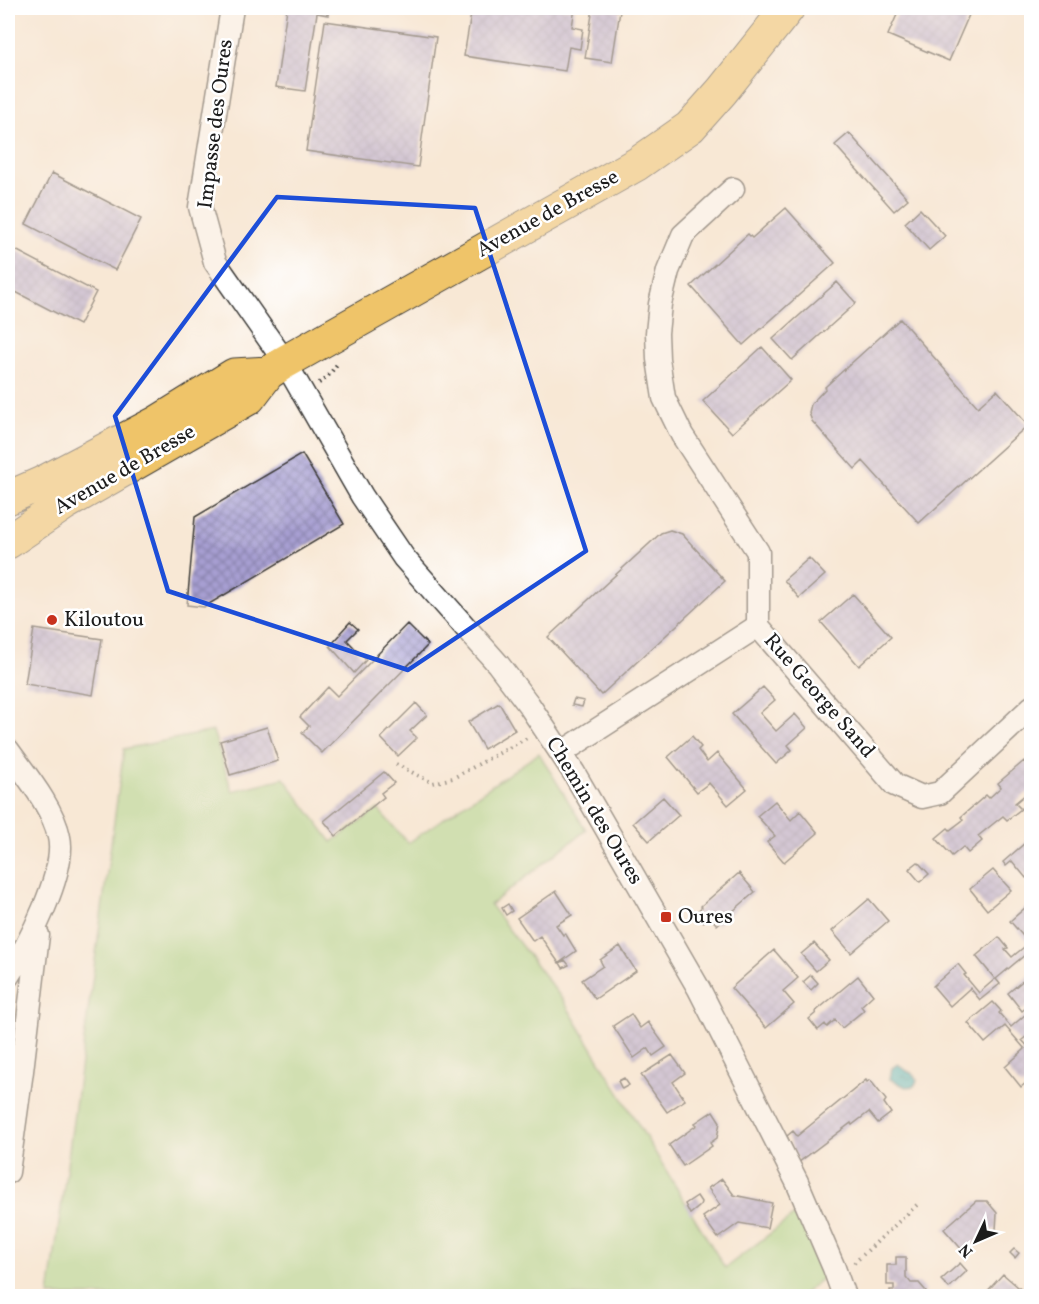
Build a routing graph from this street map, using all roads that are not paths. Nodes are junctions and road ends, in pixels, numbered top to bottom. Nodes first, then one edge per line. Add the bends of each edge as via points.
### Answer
1 (232, 8) edge
2 (788, 8) edge
3 (734, 189) dead end
4 (276, 367) junction
5 (8, 498) edge
6 (8, 542) edge
7 (758, 626) junction
8 (1032, 707) edge
9 (8, 750) edge
10 (561, 753) junction
11 (39, 919) junction
12 (8, 976) edge
13 (8, 1053) edge
14 (22, 1071) junction
15 (8, 1172) edge
16 (841, 1287) edge

1 - 4 street, Impasse des Oures via 200,207 215,262
2 - 4 main road, Avenue de Bresse via 690,128 637,164
3 - 7 street via 682,235 660,304 658,359 664,398 682,435 758,552
4 - 5 main road, Avenue de Bresse via 234,375 158,422
4 - 6 main road, Avenue de Bresse via 249,398 64,504
4 - 10 street, Chemin des Oures via 404,558 498,664
7 - 8 street, Rue George Sand via 895,785 922,797 940,793
7 - 10 street, Rue George Sand
9 - 11 street via 53,819 59,837 60,852
10 - 16 street, Chemin des Oures via 699,989 797,1182
11 - 12 street
11 - 14 street
13 - 14 street
14 - 15 street

